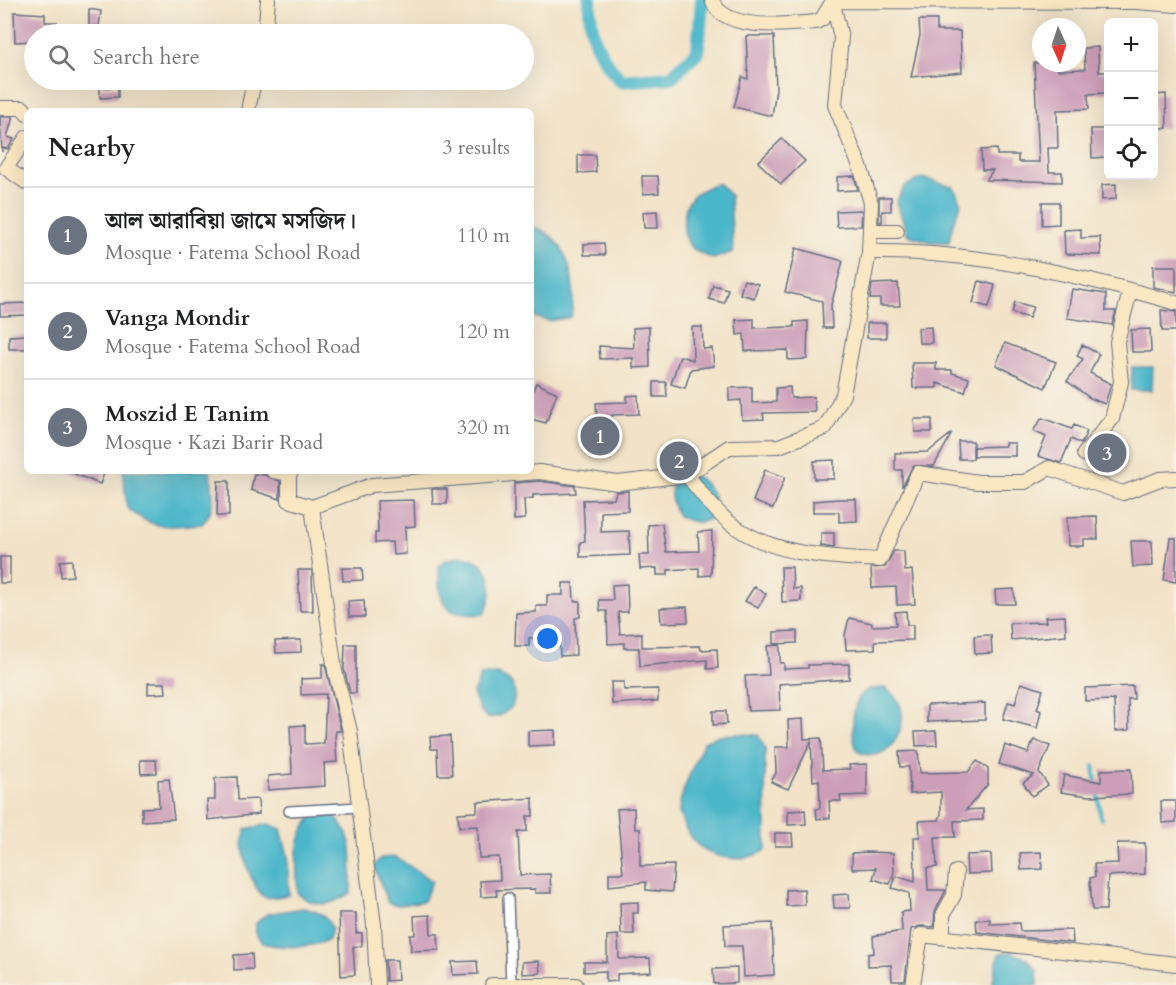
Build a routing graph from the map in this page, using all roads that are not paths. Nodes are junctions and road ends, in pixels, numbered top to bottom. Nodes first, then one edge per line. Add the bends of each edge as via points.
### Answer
1 (268, 0) edge
2 (712, 0) edge
3 (832, 1) edge
4 (1176, 5) edge
5 (266, 24) edge
6 (252, 90) edge
7 (0, 108) edge
8 (24, 108) edge
9 (249, 108) edge
10 (24, 141) edge
11 (24, 181) edge
12 (870, 231) junction
13 (897, 231) dead end
14 (869, 252) junction
15 (1130, 291) junction
16 (1176, 303) edge
17 (1084, 454) dead end
18 (534, 472) edge
19 (290, 474) edge
20 (513, 474) edge
21 (687, 475) junction
22 (1176, 478) edge
23 (312, 507) junction
24 (360, 807) junction
25 (289, 811) dead end
26 (957, 872) dead end
27 (508, 898) dead end
28 (940, 936) junction
29 (1176, 964) edge
30 (511, 984) edge
31 (377, 985) edge
32 (492, 985) edge
33 (505, 985) edge
34 (576, 985) edge
35 (913, 985) edge

1 - 5 street
2 - 3 street via 732,18 771,26 816,22
3 - 4 street
3 - 12 street via 841,37 835,105 871,203
6 - 9 street
7 - 8 street
10 - 11 street via 6,168
12 - 13 street
12 - 14 street
14 - 15 street via 915,251 972,257
14 - 21 street via 843,395 825,428 779,446 729,447
15 - 16 street
15 - 17 street via 1117,342 1121,382 1112,419
18 - 21 street via 618,483
19 - 23 street via 289,500
20 - 23 street via 372,485
21 - 22 street via 734,526 769,545 823,557 880,560 918,473 978,482 1025,482 1049,468 1123,493 1160,479
23 - 24 street via 335,671 350,731
24 - 25 street
24 - 31 street
26 - 28 street via 954,895 943,915
27 - 30 street
28 - 29 street
28 - 35 street via 921,934
30 - 33 street
30 - 34 street
32 - 33 street

